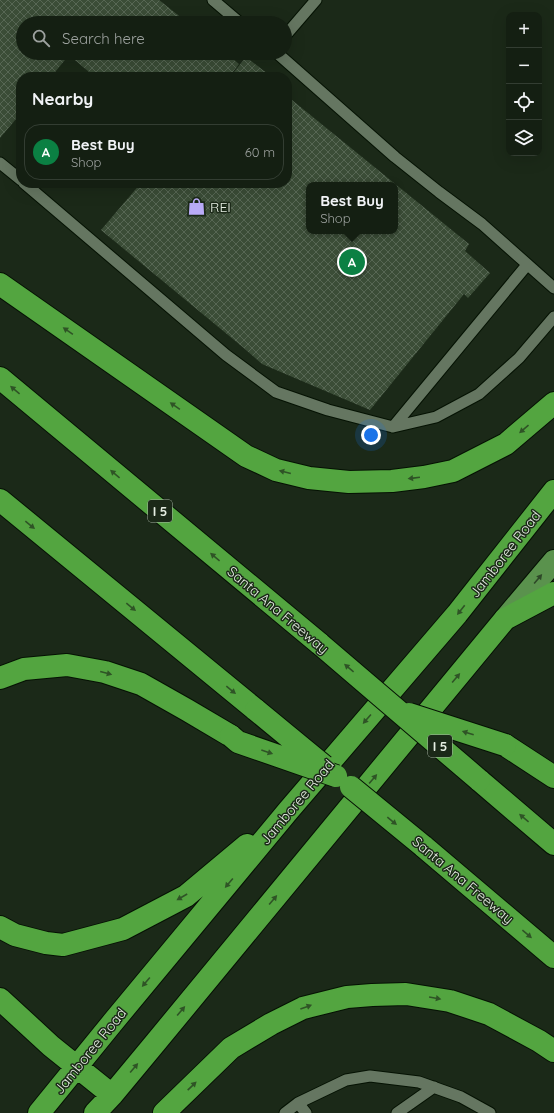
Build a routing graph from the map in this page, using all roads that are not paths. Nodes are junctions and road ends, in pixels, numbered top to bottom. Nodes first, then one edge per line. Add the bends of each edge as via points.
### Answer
1 (213, 0) edge
2 (316, 0) edge
3 (232, 16) edge
4 (292, 28) edge
5 (284, 60) edge
6 (0, 163) edge
7 (16, 176) edge
8 (30, 188) edge
9 (527, 265) junction
10 (0, 284) edge
11 (554, 288) edge
12 (554, 317) edge
13 (0, 378) edge
14 (554, 403) edge
15 (393, 427) junction
16 (554, 491) edge
17 (0, 500) edge
18 (554, 561) edge
19 (554, 593) edge
20 (505, 619) junction
21 (0, 678) edge
22 (400, 711) junction
23 (336, 776) junction
24 (554, 777) edge
25 (288, 811) junction
26 (554, 844) edge
27 (0, 927) edge
28 (554, 957) edge
29 (0, 1000) edge
30 (554, 1051) edge
31 (77, 1067) junction
32 (434, 1087) junction
33 (112, 1095) junction
34 (298, 1103) junction
35 (39, 1113) edge
36 (95, 1113) edge
37 (164, 1113) edge
38 (285, 1113) edge
39 (306, 1113) edge
40 (397, 1113) edge
41 (488, 1113) edge

1 - 3 lane
2 - 4 lane
5 - 9 lane via 395,157 477,220
6 - 7 lane
8 - 15 lane via 226,355 276,392 328,410
9 - 11 lane
9 - 15 lane
14 -> 10 highway via 506,444 453,471 392,481 349,482 309,478 276,470 246,456
12 - 15 lane via 519,358 479,394 436,417
22 -> 13 highway, Santa Ana Freeway / I 5, bridge
16 -> 25 highway, Jamboree Road via 458,614
17 -> 23 highway, Santa Ana Freeway, bridge
20 -> 18 main road
19 - 20 highway
33 -> 20 highway
21 -> 23 highway, bridge via 24,669 67,665 105,672 141,684 238,742
24 -> 22 highway, bridge via 505,745
26 -> 22 highway, Santa Ana Freeway / I 5, bridge
23 -> 28 highway, Santa Ana Freeway, bridge
25 -> 27 highway via 186,896 123,929 64,945 15,935
25 -> 31 highway, Jamboree Road
29 - 31 highway
37 -> 30 highway via 231,1048 303,1008 347,997 406,994 450,1001 489,1014
31 - 33 highway
31 - 35 highway, Jamboree Road
32 - 34 lane via 419,1082 370,1076 346,1080
32 - 40 lane
32 - 41 lane via 461,1097
33 - 36 highway
34 - 38 lane
34 - 39 lane

